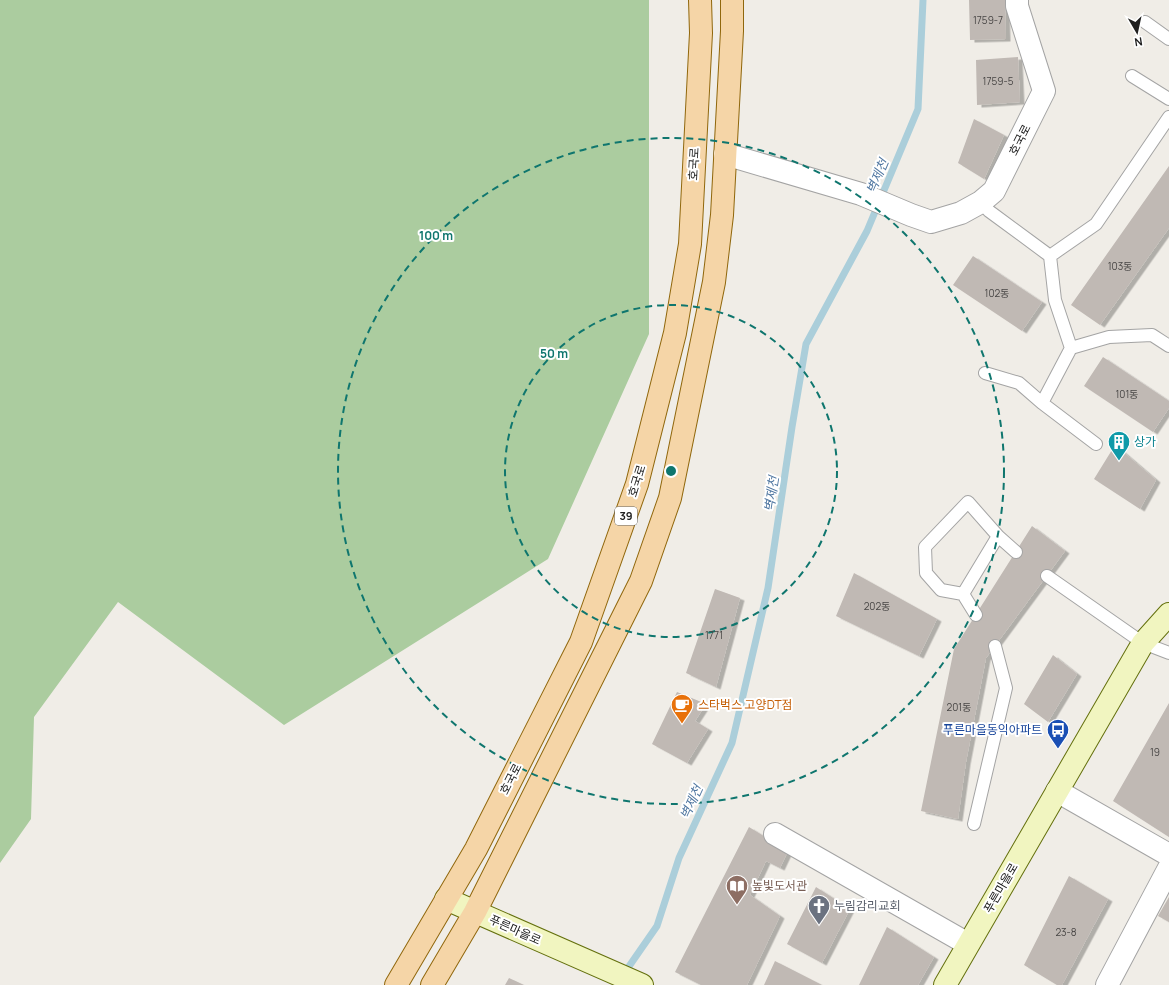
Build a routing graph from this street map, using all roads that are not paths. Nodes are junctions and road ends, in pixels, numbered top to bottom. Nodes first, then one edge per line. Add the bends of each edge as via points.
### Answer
1 (700, 0) edge
2 (732, 0) edge
3 (1017, 0) edge
4 (1145, 22) dead end
5 (1169, 39) edge
6 (1132, 76) dead end
7 (1169, 99) edge
8 (1169, 117) edge
9 (725, 154) junction
10 (981, 202) junction
11 (1050, 256) junction
12 (1169, 346) edge
13 (1071, 348) junction
14 (986, 374) dead end
15 (1042, 403) junction
16 (1096, 444) dead end
17 (998, 536) junction
18 (1016, 552) dead end
19 (1047, 576) dead end
20 (963, 594) junction
21 (1169, 614) edge
22 (976, 615) dead end
23 (1143, 643) junction
24 (995, 646) dead end
25 (1169, 653) edge
26 (1057, 791) junction
27 (974, 824) dead end
28 (775, 834) dead end
29 (1169, 855) edge
30 (1169, 868) edge
31 (446, 899) junction
32 (475, 912) junction
33 (968, 944) junction
34 (396, 985) edge
35 (432, 985) edge
36 (642, 985) edge
37 (945, 985) edge
38 (1107, 985) edge

1 - 31 main road, 호국로 / 39 via 701,33 690,244 675,333 637,484 581,642 476,849
2 - 9 main road
3 - 10 street, 호국로 via 1044,91 994,191
4 - 5 lane
6 - 7 lane
8 - 11 lane via 1096,224
9 - 10 street, 호국로 via 861,194 931,222 961,213
9 - 32 main road via 722,215 714,282 670,498 641,581
10 - 11 lane via 988,211
11 - 13 lane via 1055,300
12 - 13 lane via 1152,335 1109,337
13 - 15 lane
14 - 15 lane via 1018,383
15 - 16 lane
17 - 18 lane
17 - 20 lane
17 - 20 lane via 968,502 925,547 926,573 941,590
19 - 23 lane
20 - 22 lane
21 - 23 street, 푸른마을로
23 - 25 lane
23 - 26 street, 푸른마을로
24 - 27 lane via 1006,688
26 - 29 street
26 - 33 street, 푸른마을로
28 - 33 street
30 - 38 street
31 - 32 street, 푸른마을로
31 - 34 main road, 호국로 / 39
32 - 35 main road
32 - 36 street, 푸른마을로
33 - 37 street, 푸른마을로

